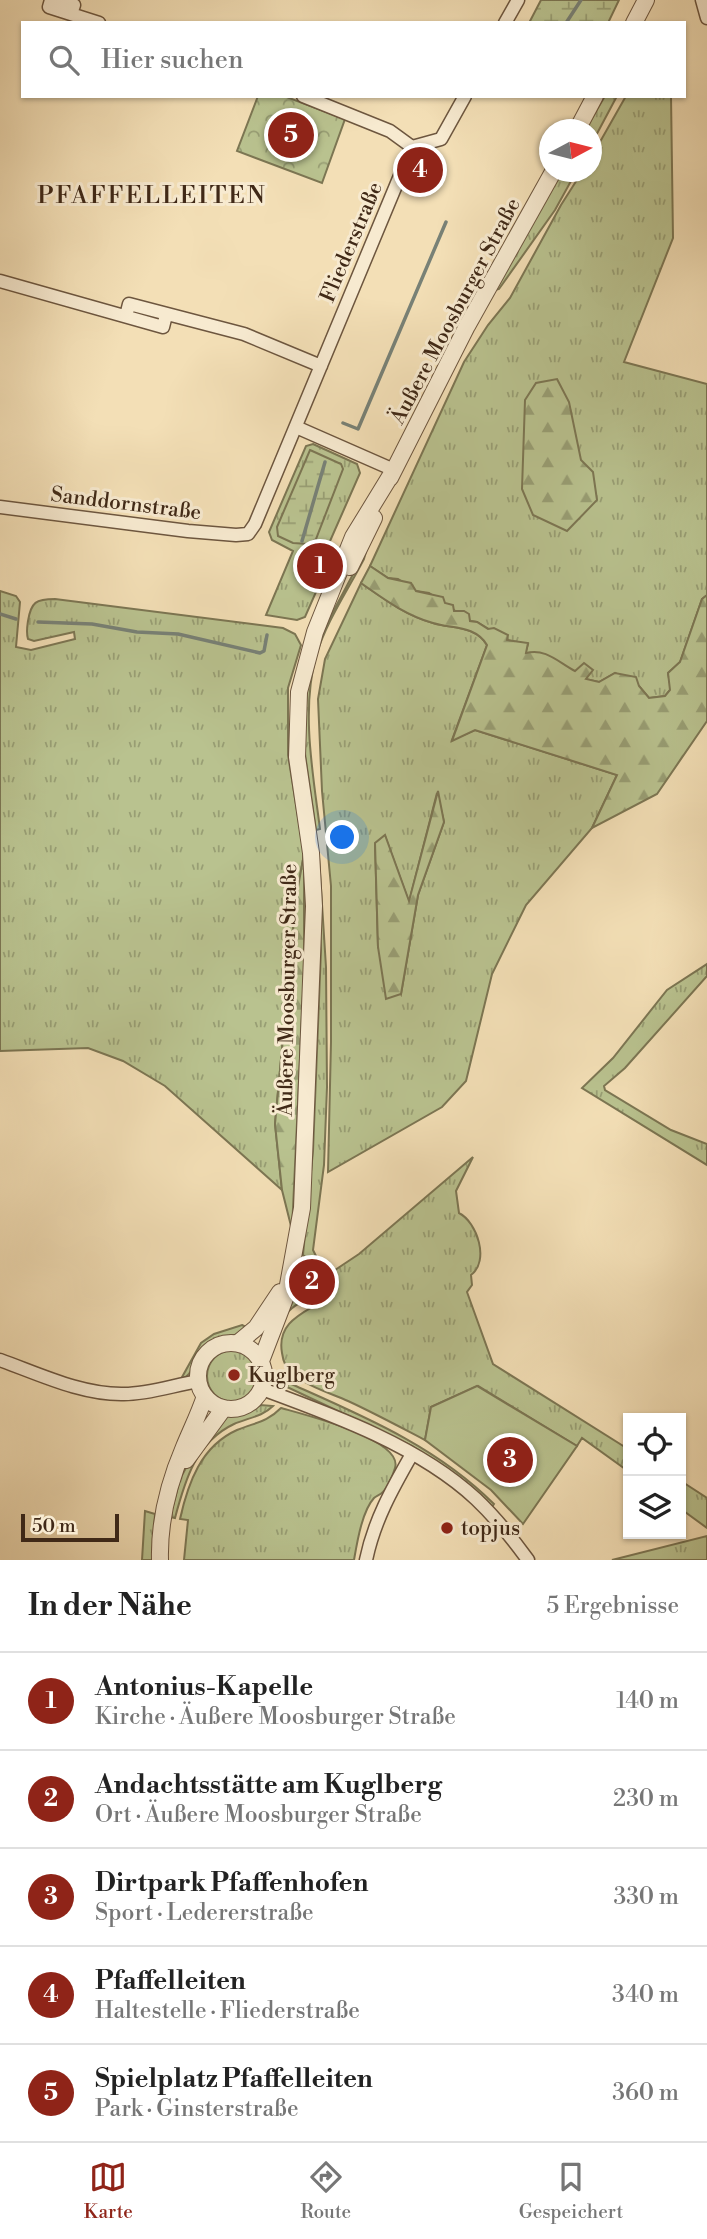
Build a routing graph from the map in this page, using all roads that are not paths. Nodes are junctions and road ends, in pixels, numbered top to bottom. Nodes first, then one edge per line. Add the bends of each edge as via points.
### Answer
1 (51, 0) edge
2 (59, 0) edge
3 (518, 0) edge
4 (646, 0) edge
5 (702, 0) edge
6 (71, 14) junction
7 (707, 18) edge
8 (93, 21) edge
9 (506, 21) edge
10 (635, 21) edge
11 (308, 98) edge
12 (464, 98) edge
13 (595, 98) edge
14 (583, 119) edge
15 (412, 147) junction
16 (547, 182) edge
17 (0, 281) edge
18 (321, 366) junction
19 (296, 427) junction
20 (394, 470) junction
21 (0, 506) edge
22 (248, 534) joint
23 (291, 1275) junction
24 (239, 1343) junction
25 (0, 1360) edge
26 (261, 1361) junction
27 (202, 1389) junction
28 (262, 1389) junction
29 (224, 1408) junction
30 (412, 1454) junction
31 (177, 1469) junction
32 (160, 1560) edge
33 (366, 1560) edge
34 (528, 1560) edge

1 - 6 street via 49,7
2 - 6 street via 74,5
3 - 9 street
4 - 10 street
5 - 7 street
6 - 8 street
11 - 15 street via 390,131
12 - 15 street via 442,139
13 - 14 street
15 - 18 street, Fliederstraße
16 - 20 street, Äußere Moosburger Straße
17 - 18 street via 163,327 166,315 244,334
18 - 19 street, Fliederstraße
19 - 20 street
19 - 22 street, Fliederstraße
20 - 23 street, Äußere Moosburger Straße via 364,542 318,624 302,674 297,757 314,906 302,1208
21 - 22 street, Sanddornstraße via 188,531
23 - 24 street, Äußere Moosburger Straße via 256,1328
23 - 26 street, Äußere Moosburger Straße
24 - 26 street
24 - 27 street, Äußere Moosburger Straße via 220,1345 205,1355
25 - 27 street via 111,1394
26 - 28 street, Äußere Moosburger Straße
27 - 29 street via 214,1404
27 - 31 street, Äußere Moosburger Straße
28 - 29 street via 246,1405
28 - 30 street
29 - 31 street, Äußere Moosburger Straße
30 - 33 street via 383,1505
30 - 34 street via 474,1497
31 - 32 street, Äußere Moosburger Straße via 163,1515

